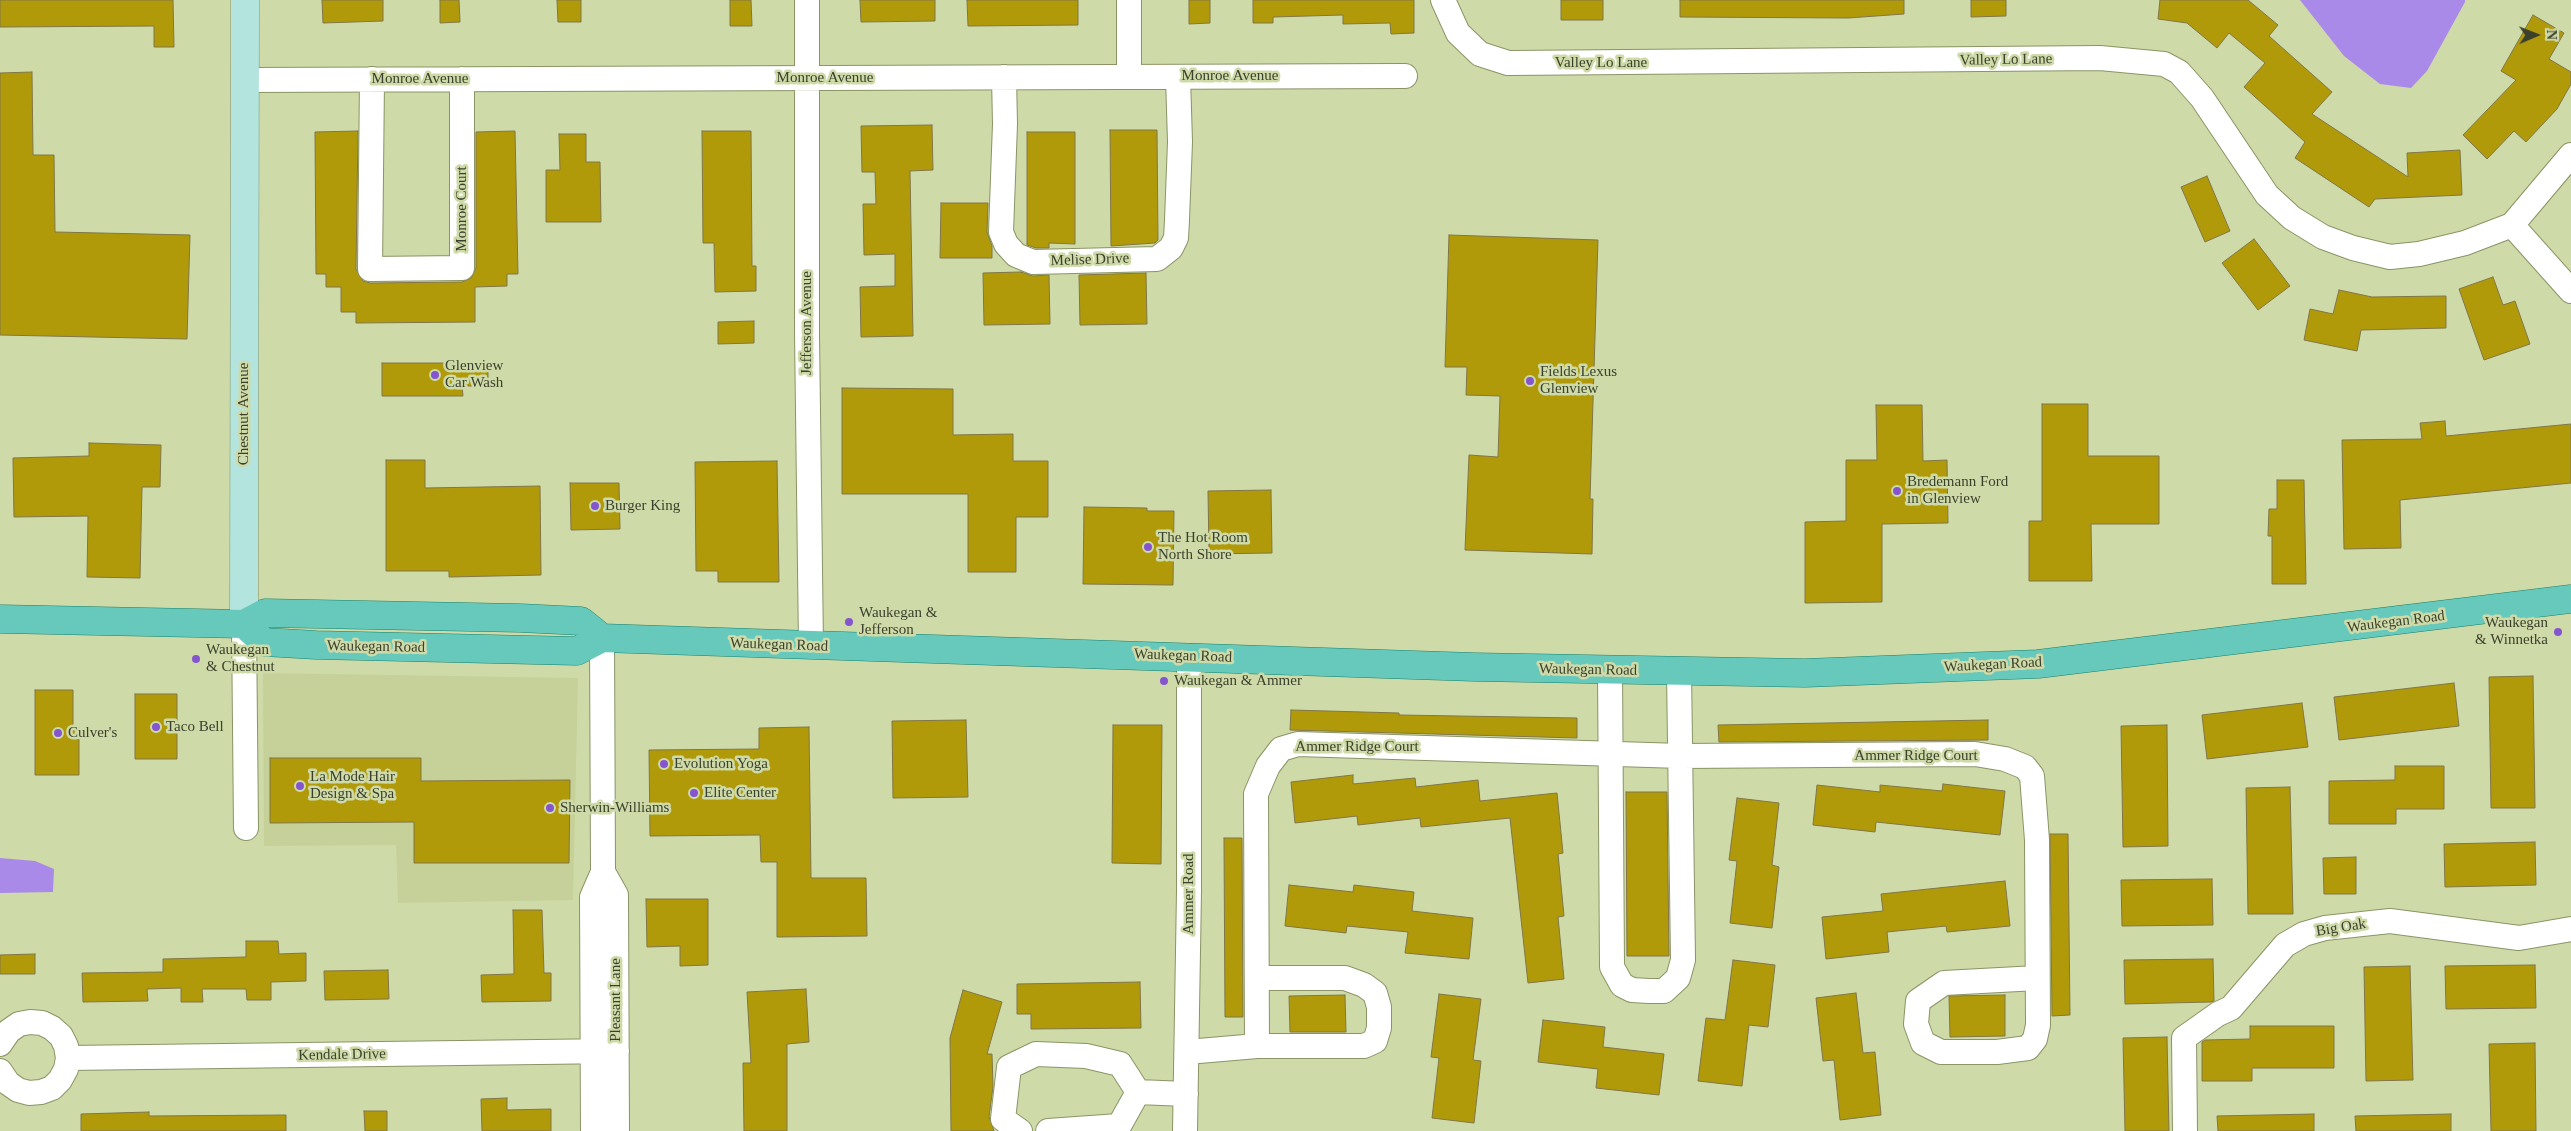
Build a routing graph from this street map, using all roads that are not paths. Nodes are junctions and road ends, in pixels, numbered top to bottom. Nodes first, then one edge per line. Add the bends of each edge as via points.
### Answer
1 (245, 0) edge
2 (807, 0) edge
3 (1129, 0) edge
4 (1443, 0) edge
5 (1405, 76) dead end
6 (1004, 77) junction
7 (1129, 77) junction
8 (1178, 77) junction
9 (807, 78) junction
10 (372, 79) junction
11 (462, 79) junction
12 (244, 80) junction
13 (2571, 155) edge
14 (2512, 225) junction
15 (2571, 291) edge
16 (2571, 599) edge
17 (0, 619) edge
18 (244, 624) junction
19 (602, 638) junction
20 (811, 646) junction
21 (1189, 656) junction
22 (1610, 670) junction
23 (1679, 671) junction
24 (1608, 753) junction
25 (1681, 756) junction
26 (246, 828) dead end
27 (603, 872) junction
28 (2571, 929) edge
29 (1258, 978) junction
30 (2037, 978) junction
31 (0, 1044) edge
32 (1258, 1046) junction
33 (617, 1051) junction
34 (592, 1052) junction
35 (1187, 1052) junction
36 (68, 1058) junction
37 (0, 1072) edge
38 (1138, 1092) junction
39 (1186, 1094) junction
40 (1009, 1127) edge
41 (593, 1131) edge
42 (617, 1131) edge
43 (1048, 1131) edge
44 (1185, 1131) edge
45 (2185, 1131) edge

1 - 12 street, Chestnut Avenue
2 - 9 street, Jefferson Avenue
3 - 7 street
4 - 14 street, Valley Lo Lane via 1458,33 1480,54 1508,63 2100,58 2164,64 2179,72 2202,98 2267,195 2292,218 2323,236 2390,257 2466,243
5 - 8 street, Monroe Avenue
6 - 7 street, Monroe Avenue
6 - 8 street, Melise Drive via 1001,232 1016,255 1034,262 1158,259 1171,248 1176,238 1177,220
6 - 9 street, Monroe Avenue
7 - 8 street, Monroe Avenue
9 - 11 street, Monroe Avenue
9 - 20 street, Jefferson Avenue
10 - 11 street, Monroe Avenue
10 - 11 street, Monroe Court via 370,269 462,268
10 - 12 street, Monroe Avenue
12 - 18 street, Chestnut Avenue
13 - 14 street, Valley Lo Lane
14 - 15 street
16 - 23 main road, Waukegan Road via 2038,664 1805,673
17 - 18 main road
18 - 19 main road, Waukegan Road via 264,642 316,645 577,651
18 - 26 street, Chestnut Avenue
19 - 20 main road, Waukegan Road
19 - 27 street, Pleasant Lane
20 - 21 main road, Waukegan Road
21 - 22 main road, Waukegan Road via 1474,668
21 - 35 street, Ammer Road
22 - 23 main road, Waukegan Road
22 - 24 street
23 - 25 street
24 - 25 street, Ammer Ridge Court
24 - 25 street via 1612,967 1622,985 1632,990 1649,991 1664,991 1678,978 1683,960
24 - 29 street, Ammer Ridge Court via 1298,744 1281,749 1268,766 1256,794
25 - 30 street, Ammer Ridge Court via 1975,754 2005,759 2025,767 2032,776 2037,840
27 - 33 street, Pleasant Lane via 616,895
27 - 34 street, Pleasant Lane via 592,897
28 - 45 street, Big Oak via 2519,938 2390,921 2325,928 2304,934 2285,946 2231,1008 2184,1038
29 - 32 street, Ammer Ridge Court
29 - 32 street via 1346,978 1364,985 1375,993 1379,1028 1375,1041 1364,1046
30 - 30 street, Ammer Ridge Court via 2038,1025 2035,1039 2028,1048 1941,1052 1924,1043 1916,1024 1918,1001 1944,983
31 - 36 street via 9,1030 19,1024 42,1023 61,1036
32 - 35 street
33 - 34 street, Kendale Drive
33 - 42 street, Pleasant Lane
34 - 36 street, Kendale Drive
34 - 41 street, Pleasant Lane
35 - 39 street, Ammer Road
36 - 37 street via 60,1080 41,1092 18,1090
38 - 39 street
38 - 40 street via 1120,1064 1086,1056 1036,1054 1009,1067
38 - 43 street via 1119,1126
39 - 44 street, Ammer Road

